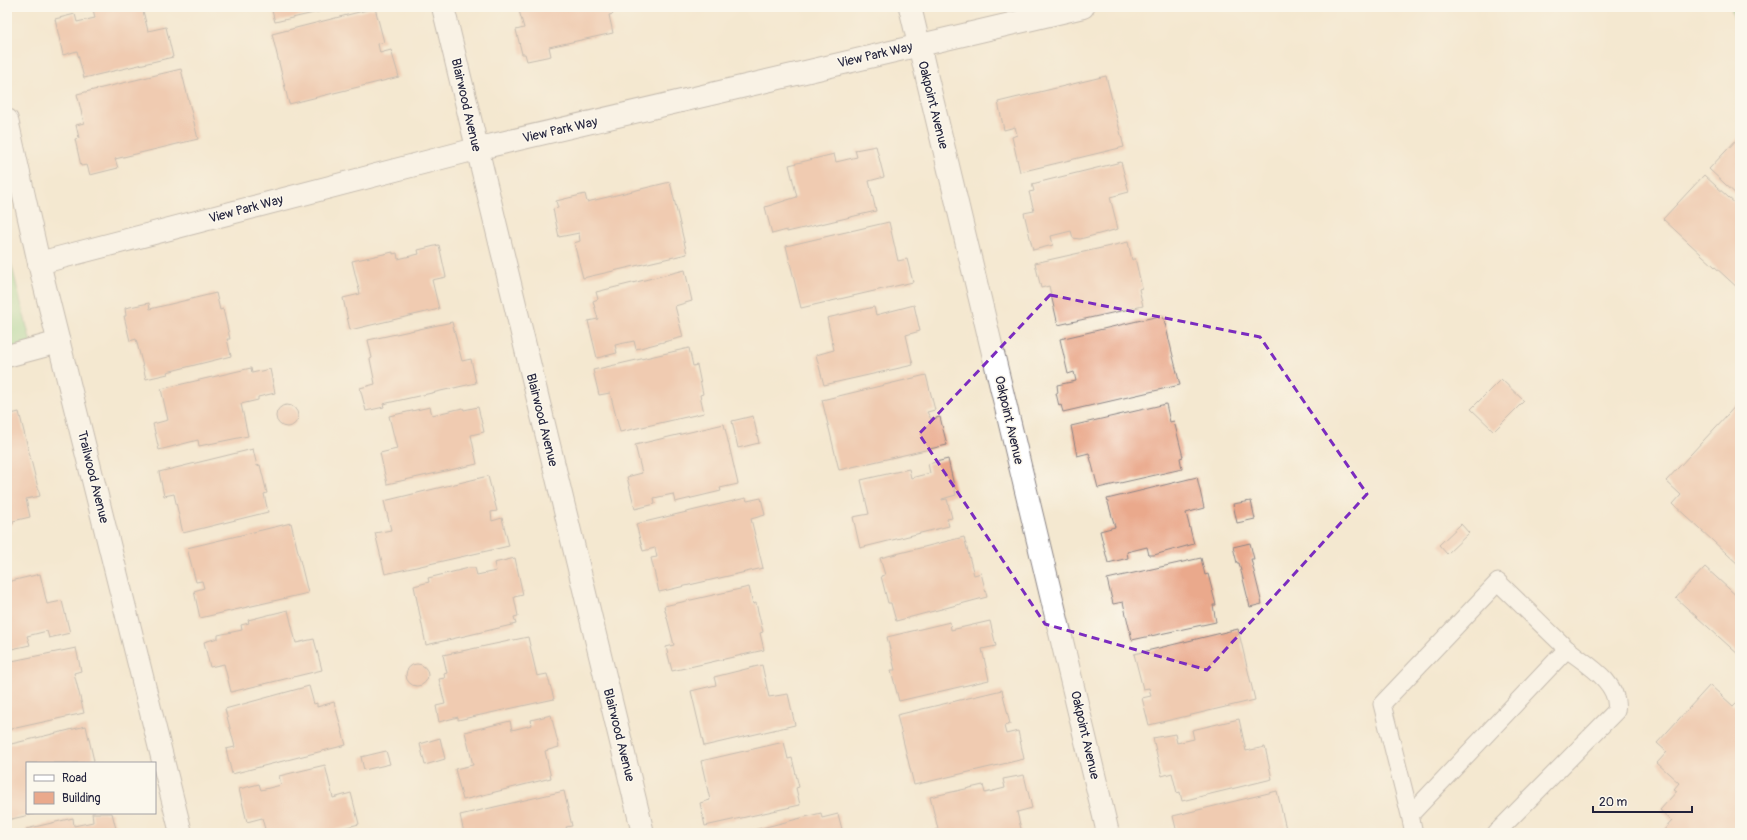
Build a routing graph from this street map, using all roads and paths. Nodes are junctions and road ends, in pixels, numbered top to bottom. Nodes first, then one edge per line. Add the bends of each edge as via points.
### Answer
1 (443, 7) edge
2 (910, 7) edge
3 (1083, 7) edge
4 (919, 45) junction
5 (8, 132) edge
6 (476, 149) junction
7 (39, 263) junction
8 (60, 342) junction
9 (7, 356) edge
10 (1567, 649) junction
11 (1410, 815) junction
12 (181, 833) edge
13 (643, 833) edge
14 (1108, 833) edge
15 (1414, 833) edge
16 (1496, 833) edge

1 - 6 street, Blairwood Avenue
2 - 4 street, Oakpoint Avenue
3 - 4 street, View Park Way
4 - 6 street, View Park Way
4 - 14 street, Oakpoint Avenue
5 - 7 street, Trailwood Avenue
6 - 7 street, View Park Way
6 - 13 street, Blairwood Avenue
7 - 8 street, Trailwood Avenue
8 - 9 street
8 - 12 street, Trailwood Avenue
10 - 11 lane
10 - 11 lane via 1498,582 1382,704
10 - 16 lane via 1607,682 1616,697 1616,711
11 - 15 lane

